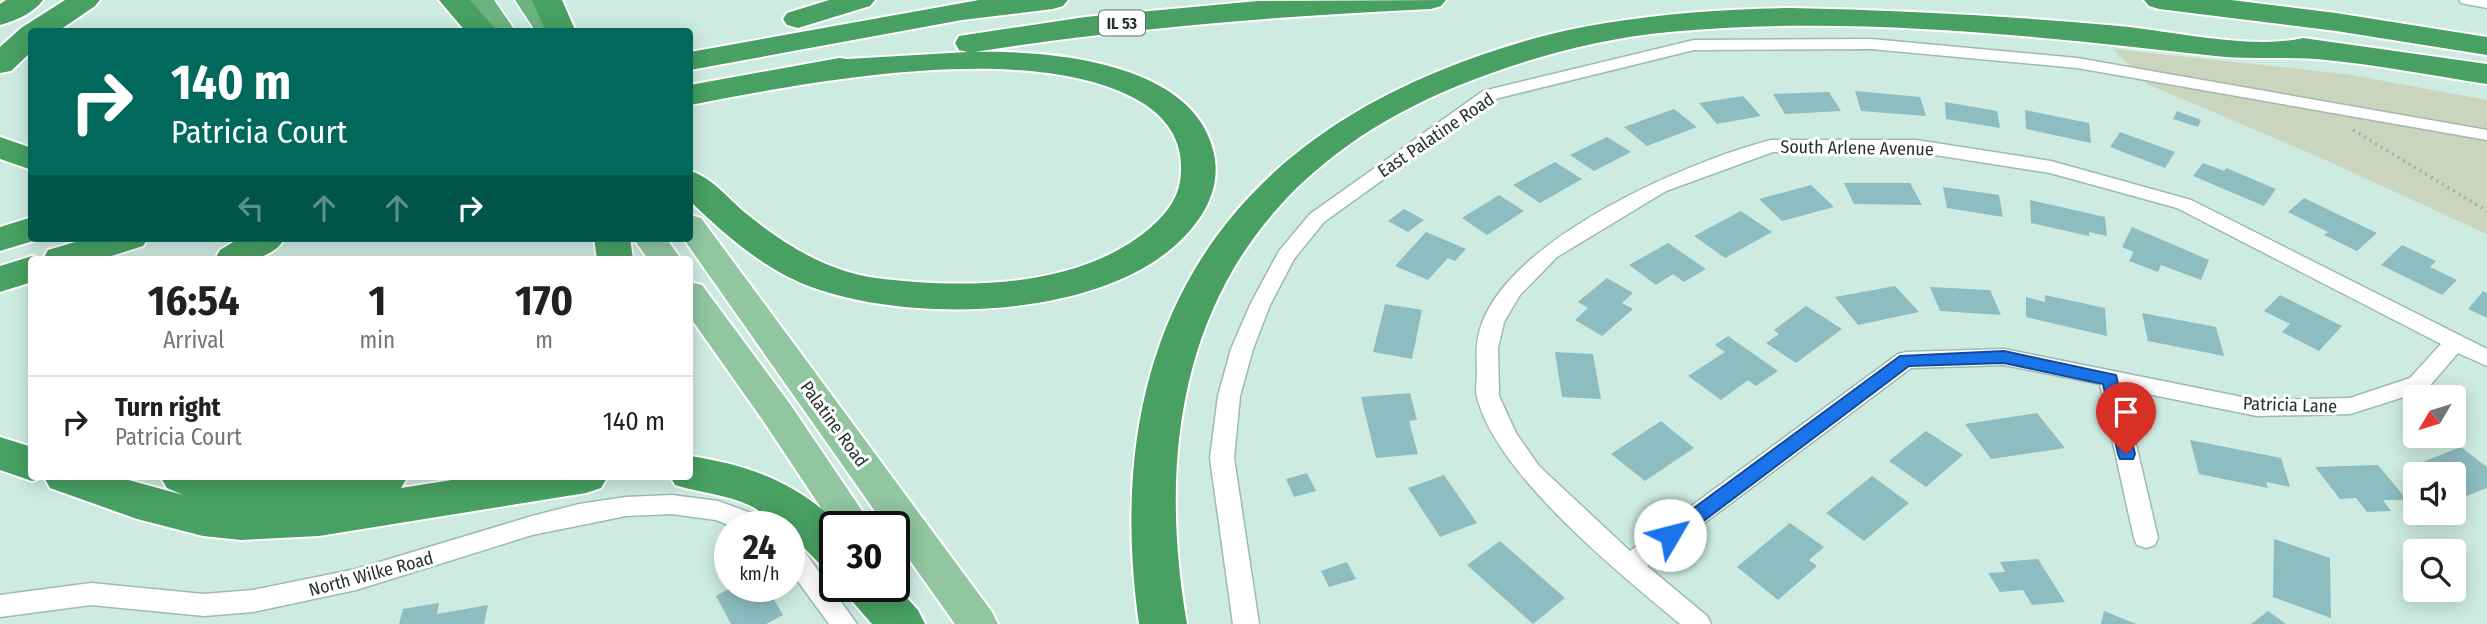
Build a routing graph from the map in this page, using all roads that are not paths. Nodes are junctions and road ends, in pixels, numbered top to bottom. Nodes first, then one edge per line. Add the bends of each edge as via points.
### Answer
1 (28, 0) edge
2 (85, 0) edge
3 (454, 0) edge
4 (481, 0) edge
5 (528, 0) edge
6 (547, 0) edge
7 (860, 0) edge
8 (1053, 0) edge
9 (1431, 0) edge
10 (1680, 0) edge
11 (2159, 0) edge
12 (2467, 0) edge
13 (2487, 3) edge
14 (0, 16) edge
15 (42, 28) edge
16 (479, 28) edge
17 (499, 28) edge
18 (547, 28) edge
19 (559, 28) edge
20 (28, 38) edge
21 (693, 45) edge
22 (2487, 46) edge
23 (2328, 50) junction
24 (693, 60) edge
25 (0, 64) edge
26 (816, 71) junction
27 (2487, 74) edge
28 (693, 94) edge
29 (2487, 135) edge
30 (0, 147) edge
31 (28, 158) edge
32 (693, 186) edge
33 (693, 229) edge
34 (28, 230) edge
35 (0, 239) edge
36 (117, 242) edge
37 (261, 242) edge
38 (652, 242) edge
39 (71, 256) edge
40 (238, 256) edge
41 (663, 256) edge
42 (28, 270) edge
43 (0, 279) edge
44 (693, 297) edge
45 (2455, 342) junction
46 (2487, 358) edge
47 (2110, 379) junction
48 (0, 453) edge
49 (28, 463) edge
50 (693, 474) edge
51 (76, 480) edge
52 (193, 480) edge
53 (369, 480) edge
54 (561, 480) edge
55 (715, 511) edge
56 (843, 511) edge
57 (819, 534) edge
58 (2146, 538) dead end
59 (1629, 566) junction
60 (805, 572) edge
61 (881, 602) edge
62 (905, 602) edge
63 (0, 606) edge
64 (178, 614) edge
65 (844, 624) edge
66 (901, 624) edge
67 (920, 624) edge
68 (978, 624) edge
69 (1163, 624) edge
70 (1246, 624) edge
71 (1698, 624) edge

1 - 14 highway
2 - 15 highway
3 - 16 highway
4 - 17 highway
5 - 18 highway
6 - 19 highway
7 - 21 highway
8 - 24 highway via 951,13
9 - 26 highway, IL 53 via 1287,7 1105,24
10 - 23 highway via 1927,7
11 - 22 highway
12 - 13 street
20 - 25 highway
23 - 27 highway
23 - 69 highway via 2236,48 2057,30 1849,17 1733,17 1601,30 1522,49 1391,103 1323,147 1283,180 1250,214 1198,297 1166,386 1155,448 1150,506
26 - 28 highway, IL 53
26 - 32 highway via 974,60 1014,61 1103,75 1137,87 1181,118 1198,154 1195,195 1164,235 1126,264 1054,288 932,294 870,291 828,280 753,238
29 - 70 street, East Palatine Road via 2077,63 1871,44 1694,45 1489,95 1317,218 1286,256 1260,305 1229,396 1222,458
30 - 31 highway
33 - 68 main road, Palatine Road
34 - 35 highway
36 - 39 highway
37 - 40 highway
38 - 41 main road
42 - 43 highway
44 - 56 main road
45 - 46 street, South Arlene Avenue
45 - 47 street, Patricia Lane via 2418,384 2350,406 2257,408
45 - 59 street, South Arlene Avenue via 2184,204 2051,167 1916,146 1771,146 1659,187 1550,252 1512,290 1493,322 1487,348 1488,396 1506,438 1531,472
47 - 58 street
47 - 59 street, Patricia Lane via 2004,357 1906,360
48 - 49 highway
50 - 57 highway via 778,498
51 - 54 highway via 137,502 241,522 319,519
52 - 53 highway via 218,489 293,494
55 - 64 street, North Wilke Road via 651,502 622,505 307,593
59 - 71 street, South Arlene Avenue
60 - 65 street
61 - 66 highway
62 - 67 main road
63 - 64 street, North Wilke Road via 46,597 120,595

